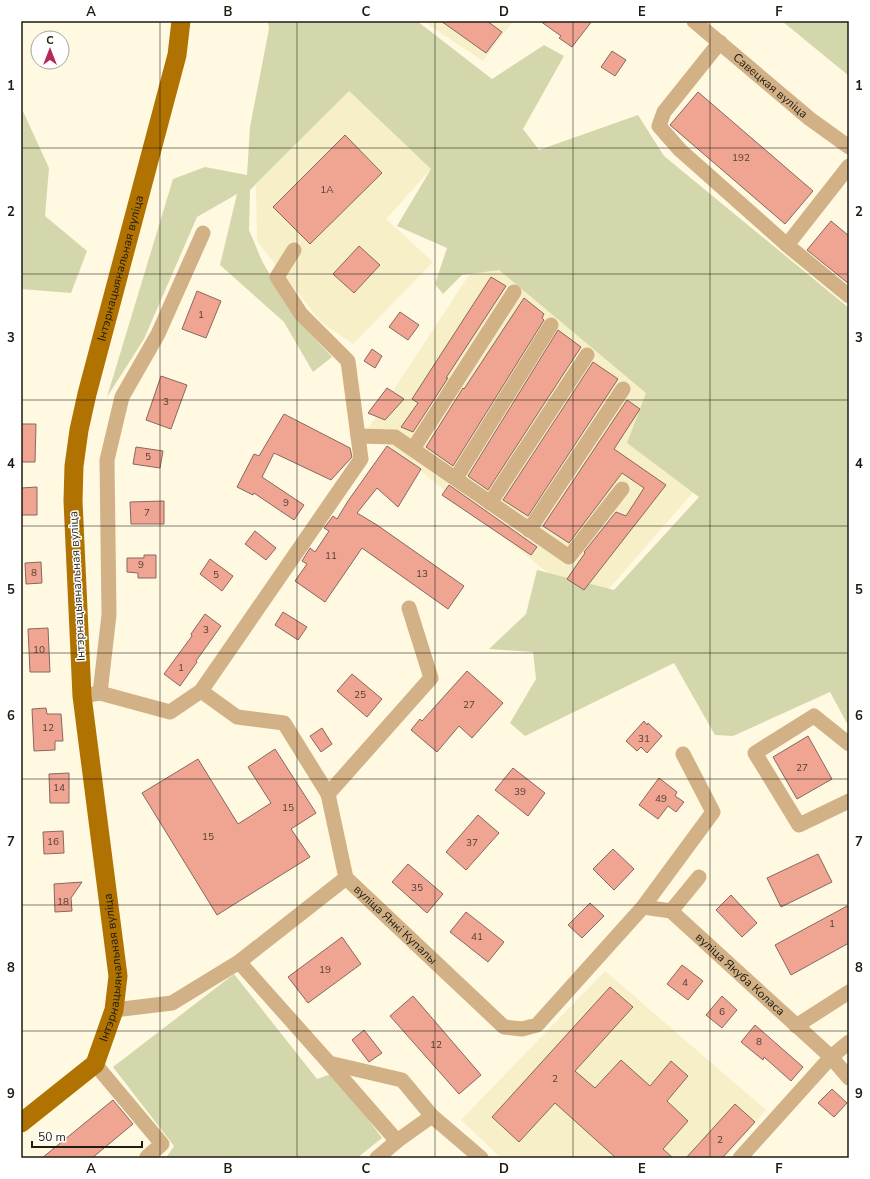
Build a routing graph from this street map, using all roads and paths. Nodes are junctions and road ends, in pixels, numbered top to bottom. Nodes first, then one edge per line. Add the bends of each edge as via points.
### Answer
1 (181, 21) edge
2 (694, 21) edge
3 (720, 42) junction
4 (849, 147) edge
5 (849, 166) edge
6 (203, 234) dead end
7 (787, 245) junction
8 (294, 250) dead end
9 (514, 292) dead end
10 (849, 296) edge
11 (551, 325) dead end
12 (587, 355) dead end
13 (622, 388) dead end
14 (358, 436) junction
15 (413, 449) junction
16 (456, 478) junction
17 (622, 489) dead end
18 (490, 503) junction
19 (529, 530) junction
20 (409, 608) dead end
21 (201, 691) junction
22 (91, 695) junction
23 (849, 744) edge
24 (683, 754) dead end
25 (328, 794) junction
26 (849, 801) edge
27 (699, 877) dead end
28 (346, 878) junction
29 (642, 907) junction
30 (671, 911) junction
31 (239, 962) junction
32 (849, 992) edge
33 (114, 1010) junction
34 (796, 1026) junction
35 (849, 1042) edge
36 (831, 1057) junction
37 (95, 1064) junction
38 (328, 1064) junction
39 (849, 1078) edge
40 (432, 1116) junction
41 (21, 1123) edge
42 (397, 1141) junction
43 (148, 1158) edge
44 (377, 1158) edge
45 (481, 1158) edge
46 (740, 1158) edge

1 - 22 main road, Інтэрнацыянальная вуліца via 177,55 87,394 74,466 73,501
2 - 3 street, Савецкая вуліца
3 - 4 street, Савецкая вуліца via 810,119
3 - 7 street via 664,112 659,126 680,150
5 - 7 street
6 - 22 street via 158,334 122,397 107,460 109,615
7 - 10 street
8 - 14 street via 277,277 301,314 348,361
9 - 15 street
11 - 16 street
12 - 18 street
13 - 19 street
14 - 15 street via 395,437
14 - 21 street via 361,459
15 - 16 street
16 - 18 street
17 - 19 street via 569,557
18 - 19 street
20 - 25 street via 431,678
21 - 22 street via 170,712
21 - 25 street via 237,717 284,723
22 - 33 main road, Інтэрнацыянальная вуліца via 118,976
23 - 26 street via 814,716 755,753 799,825
24 - 29 street, вуліца Янкі Купалы via 713,812
25 - 28 street
27 - 30 street
28 - 29 street, вуліца Янкі Купалы via 504,1027 522,1029 537,1025
28 - 31 street, вуліца Янкі Купалы
29 - 30 street
30 - 34 street, вуліца Якуба Коласа
31 - 33 street, вуліца Янкі Купалы via 172,1003
31 - 38 street
32 - 34 street
33 - 37 main road, Інтэрнацыянальная вуліца
34 - 36 street, вуліца Якуба Коласа
35 - 36 street
36 - 39 street, вуліца Якуба Коласа
36 - 46 street
37 - 41 main road
37 - 43 street via 162,1144
38 - 40 street via 402,1080
38 - 42 street
40 - 42 street
40 - 45 street
42 - 44 street

